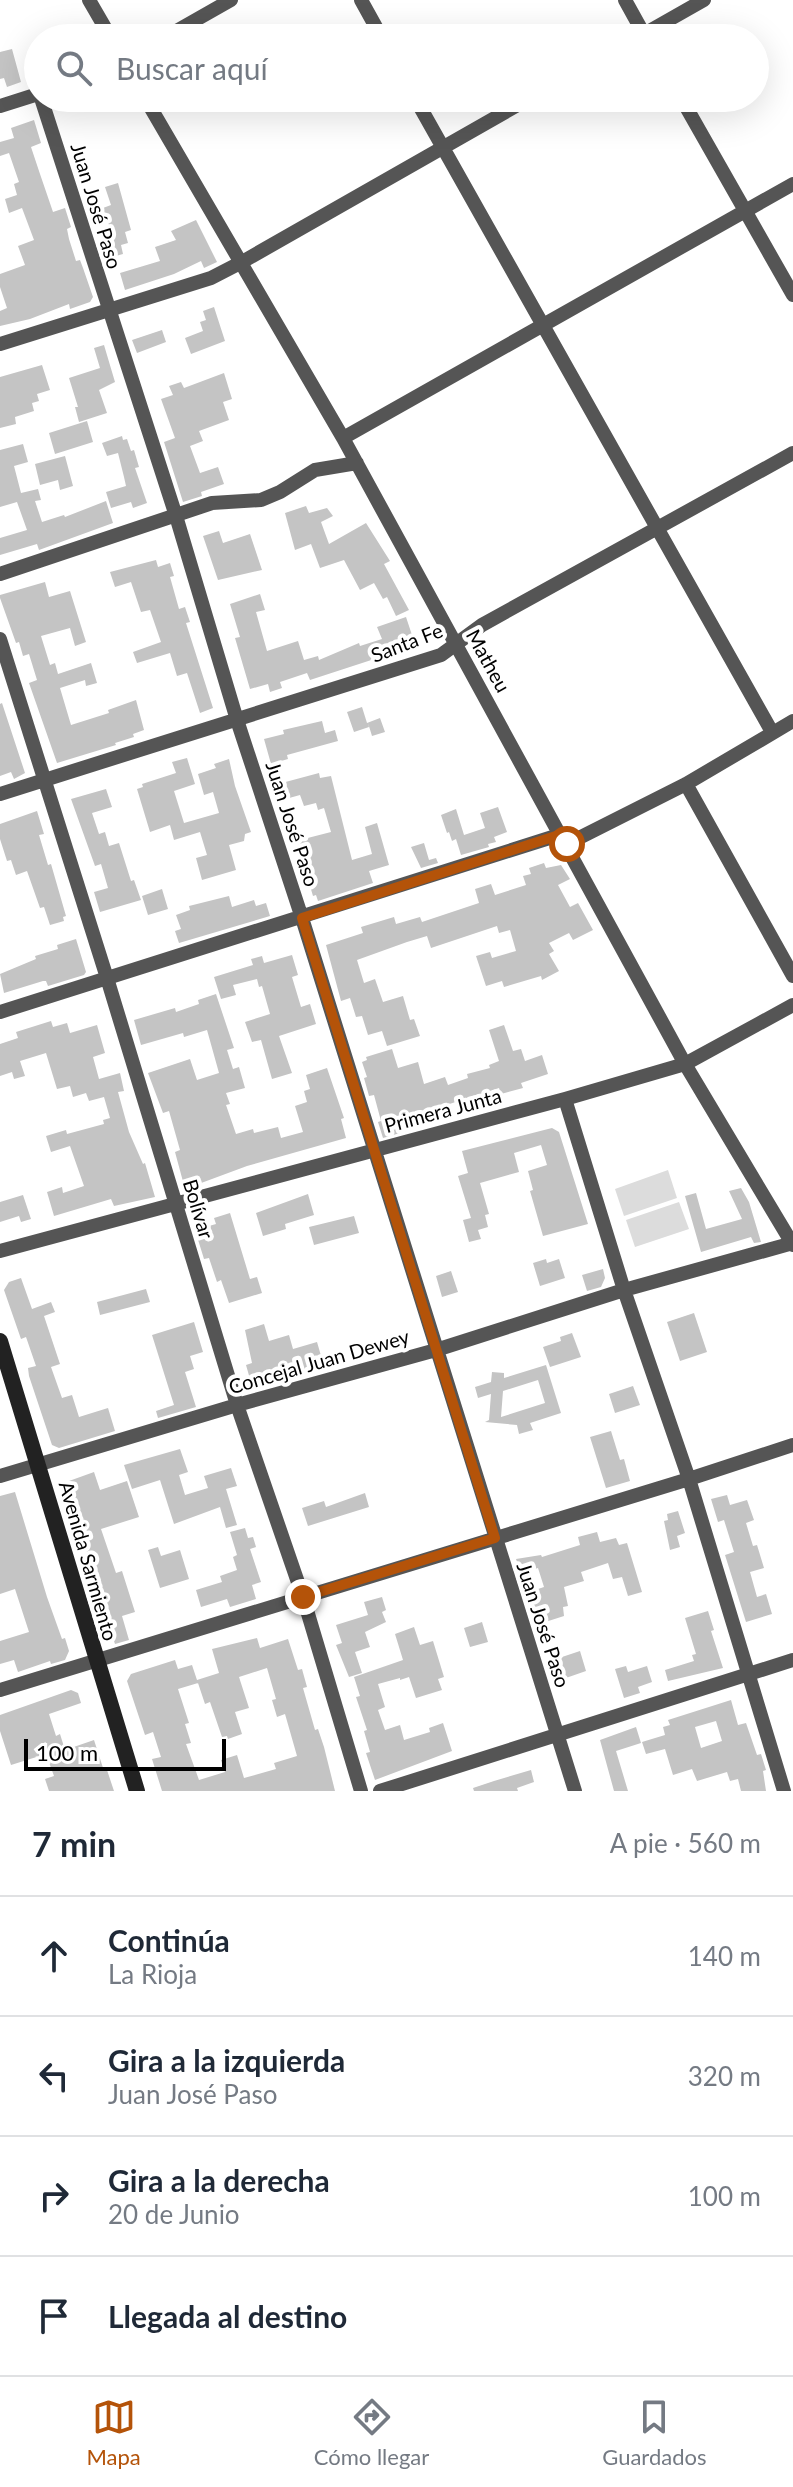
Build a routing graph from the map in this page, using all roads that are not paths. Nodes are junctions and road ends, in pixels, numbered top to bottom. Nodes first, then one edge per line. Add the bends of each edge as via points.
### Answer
1 (89, 0) edge
2 (231, 0) edge
3 (361, 0) edge
4 (625, 0) edge
5 (704, 0) edge
6 (103, 24) edge
7 (189, 24) edge
8 (374, 24) edge
9 (637, 24) edge
10 (664, 24) edge
11 (24, 100) edge
12 (0, 106) edge
13 (45, 112) edge
14 (153, 112) edge
15 (423, 112) edge
16 (505, 112) edge
17 (689, 112) edge
18 (442, 147) junction
19 (793, 184) edge
20 (745, 211) junction
21 (242, 262) junction
22 (793, 295) edge
23 (108, 311) junction
24 (541, 326) junction
25 (0, 344) edge
26 (343, 438) junction
27 (793, 453) edge
28 (357, 463) junction
29 (176, 516) junction
30 (658, 527) junction
31 (0, 574) edge
32 (0, 639) edge
33 (457, 646) junction
34 (237, 720) junction
35 (793, 721) edge
36 (772, 732) junction
37 (43, 779) junction
38 (686, 784) junction
39 (0, 794) edge
40 (564, 839) junction
41 (302, 918) junction
42 (793, 976) edge
43 (107, 978) junction
44 (793, 1005) edge
45 (0, 1012) edge
46 (685, 1064) junction
47 (565, 1099) junction
48 (373, 1150) junction
49 (176, 1204) junction
50 (793, 1244) edge
51 (0, 1251) edge
52 (624, 1290) junction
53 (0, 1341) edge
54 (436, 1350) junction
55 (237, 1405) junction
56 (793, 1445) edge
57 (39, 1464) junction
58 (0, 1476) edge
59 (689, 1479) junction
60 (495, 1538) junction
61 (303, 1597) junction
62 (793, 1660) edge
63 (96, 1661) junction
64 (748, 1674) junction
65 (0, 1690) edge
66 (557, 1735) junction
67 (137, 1791) edge
68 (361, 1791) edge
69 (380, 1791) edge
70 (575, 1791) edge
71 (784, 1791) edge

1 - 6 street
2 - 7 street
3 - 8 street
4 - 9 street
5 - 10 street
11 - 12 street
13 - 23 street, Juan José Paso
14 - 21 street, Matheu
15 - 18 street
16 - 18 street
17 - 20 street
18 - 21 street
18 - 24 street
19 - 20 street
20 - 22 street
20 - 24 street
21 - 23 street via 211,278
21 - 26 street, Matheu
23 - 25 street
23 - 29 street, Juan José Paso
24 - 26 street
24 - 30 street
26 - 28 street, Matheu
27 - 30 street, Santa Fe
28 - 29 street via 315,470 261,500 212,503
28 - 33 street, Matheu
29 - 31 street
29 - 34 street, Juan José Paso
30 - 33 street, Santa Fe via 482,625
30 - 36 street
32 - 37 street, Bolívar
33 - 34 street, Santa Fe
33 - 40 street, Matheu
34 - 37 street, Santa Fe
34 - 41 street, Juan José Paso
35 - 36 street
36 - 38 street
37 - 39 street, Santa Fe
37 - 43 street, Bolívar
38 - 40 street
38 - 42 street
40 - 41 street
40 - 46 street, Matheu
41 - 43 street
41 - 48 street, Juan José Paso
43 - 45 street
43 - 49 street, Bolívar
44 - 46 street, Primera Junta
46 - 47 street, Primera Junta
46 - 50 street, Matheu
47 - 48 street, Primera Junta
47 - 52 street
48 - 49 street, Primera Junta
48 - 54 street, Juan José Paso
49 - 51 street, Primera Junta
49 - 55 street, Bolívar
50 - 52 street, Concejal Juan Dewey
52 - 54 street, Concejal Juan Dewey
52 - 59 street
53 - 57 main road, Avenida Sarmiento
54 - 55 street, Concejal Juan Dewey
54 - 60 street, Juan José Paso
55 - 57 street, Concejal Juan Dewey
55 - 61 street, Bolívar
56 - 59 street
57 - 58 street, Concejal Juan Dewey
57 - 63 main road, Avenida Sarmiento
59 - 60 street
59 - 64 street
60 - 61 street
60 - 66 street, Juan José Paso
61 - 63 street
61 - 68 street, Bolívar
62 - 64 street
63 - 65 street
63 - 67 main road, Avenida Sarmiento
64 - 66 street
64 - 71 street
66 - 69 street
66 - 70 street, Juan José Paso

